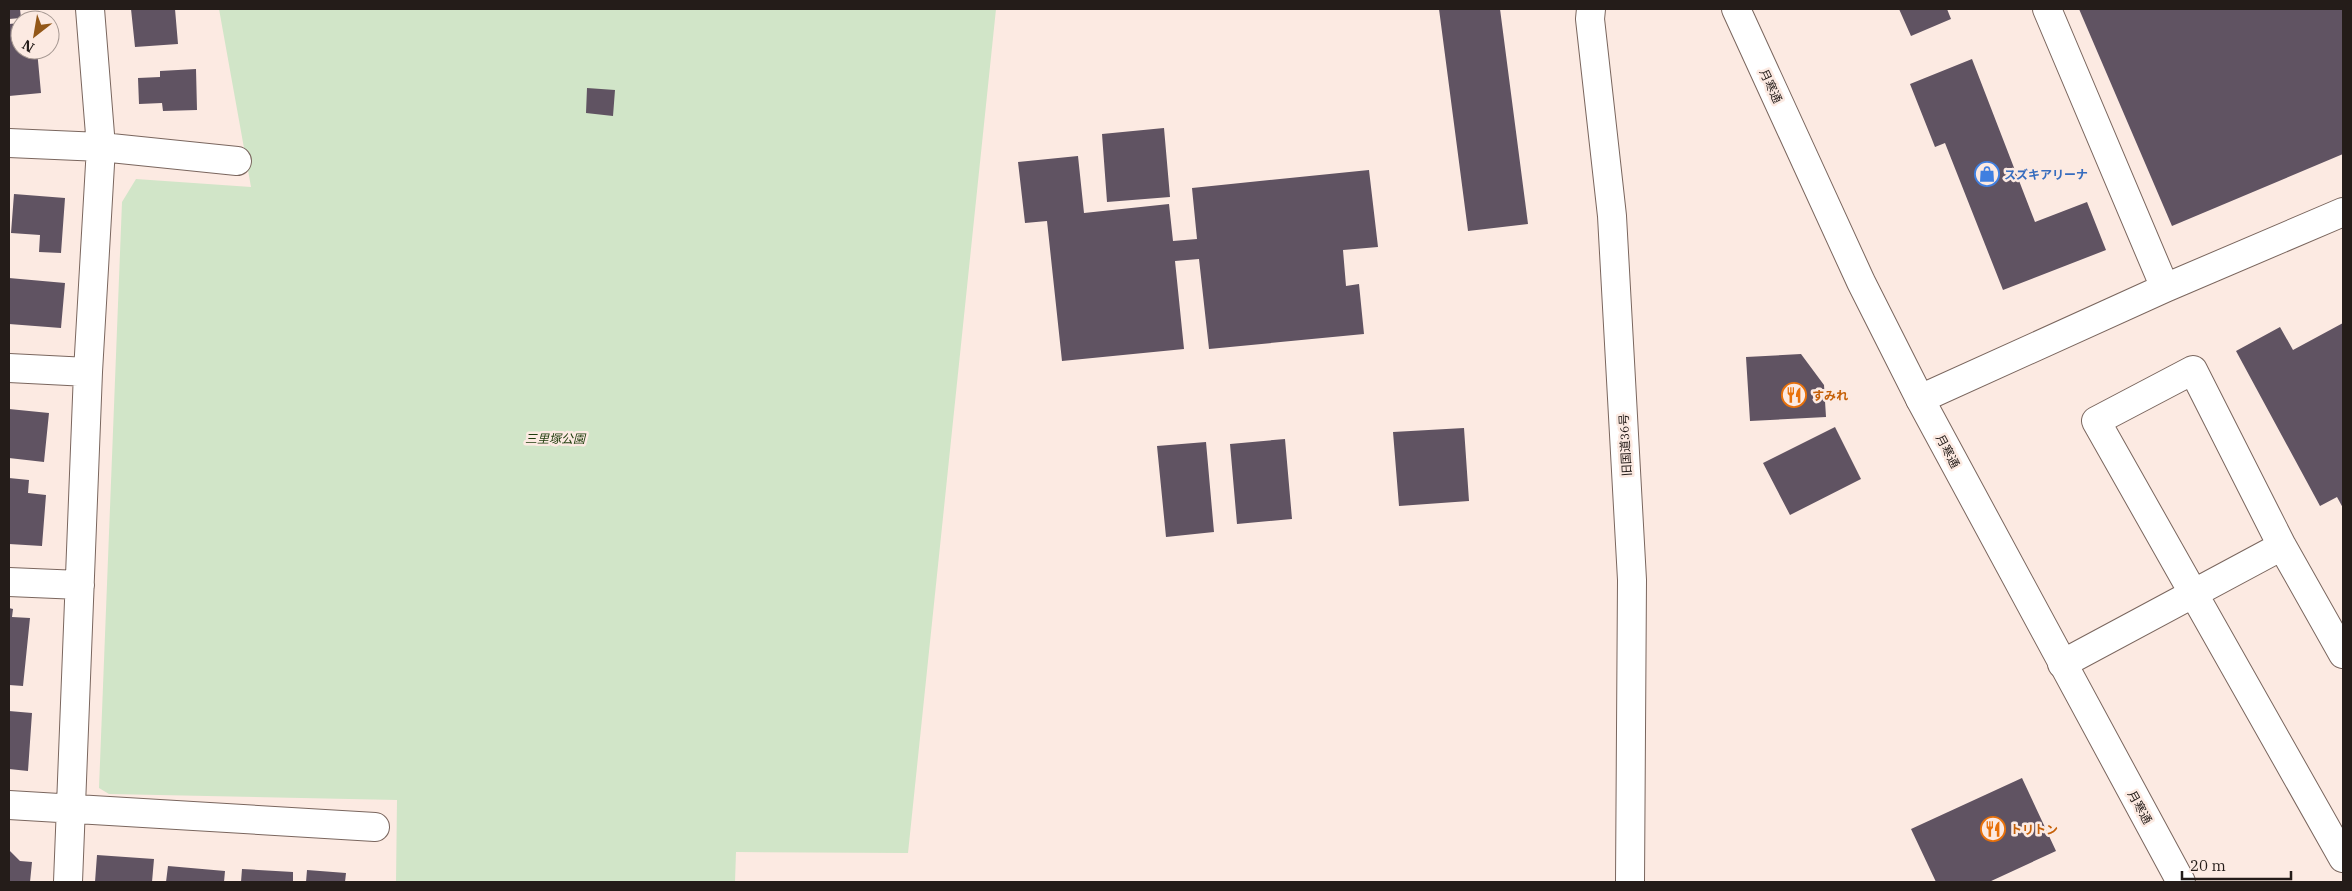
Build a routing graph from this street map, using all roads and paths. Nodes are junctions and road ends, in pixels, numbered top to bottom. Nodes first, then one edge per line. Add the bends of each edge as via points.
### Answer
1 (90, 9) edge
2 (1591, 9) edge
3 (1736, 9) edge
4 (2047, 9) edge
5 (9, 143) edge
6 (101, 147) junction
7 (237, 161) dead end
8 (2343, 212) edge
9 (2165, 288) junction
10 (9, 368) edge
11 (88, 372) junction
12 (1920, 399) junction
13 (2282, 546) junction
14 (9, 582) edge
15 (80, 585) junction
16 (2194, 595) junction
17 (2343, 654) edge
18 (2062, 664) junction
19 (9, 805) edge
20 (72, 809) junction
21 (375, 827) dead end
22 (2343, 858) edge
23 (68, 882) edge
24 (1630, 882) edge
25 (2181, 882) edge

1 - 6 main road
2 - 24 main road, 旧国道36号 via 1612,216 1632,580
3 - 12 main road, 月寒通 via 1862,282
4 - 9 main road
5 - 6 main road
6 - 7 main road
6 - 11 main road
8 - 9 main road
9 - 12 main road
10 - 11 main road
11 - 15 main road
12 - 18 main road, 月寒通
13 - 16 main road
13 - 16 main road via 2193,370 2096,421
13 - 17 main road
14 - 15 main road
15 - 20 main road
16 - 18 main road
16 - 22 main road
18 - 25 main road, 月寒通
19 - 20 main road
20 - 21 main road
20 - 23 main road

